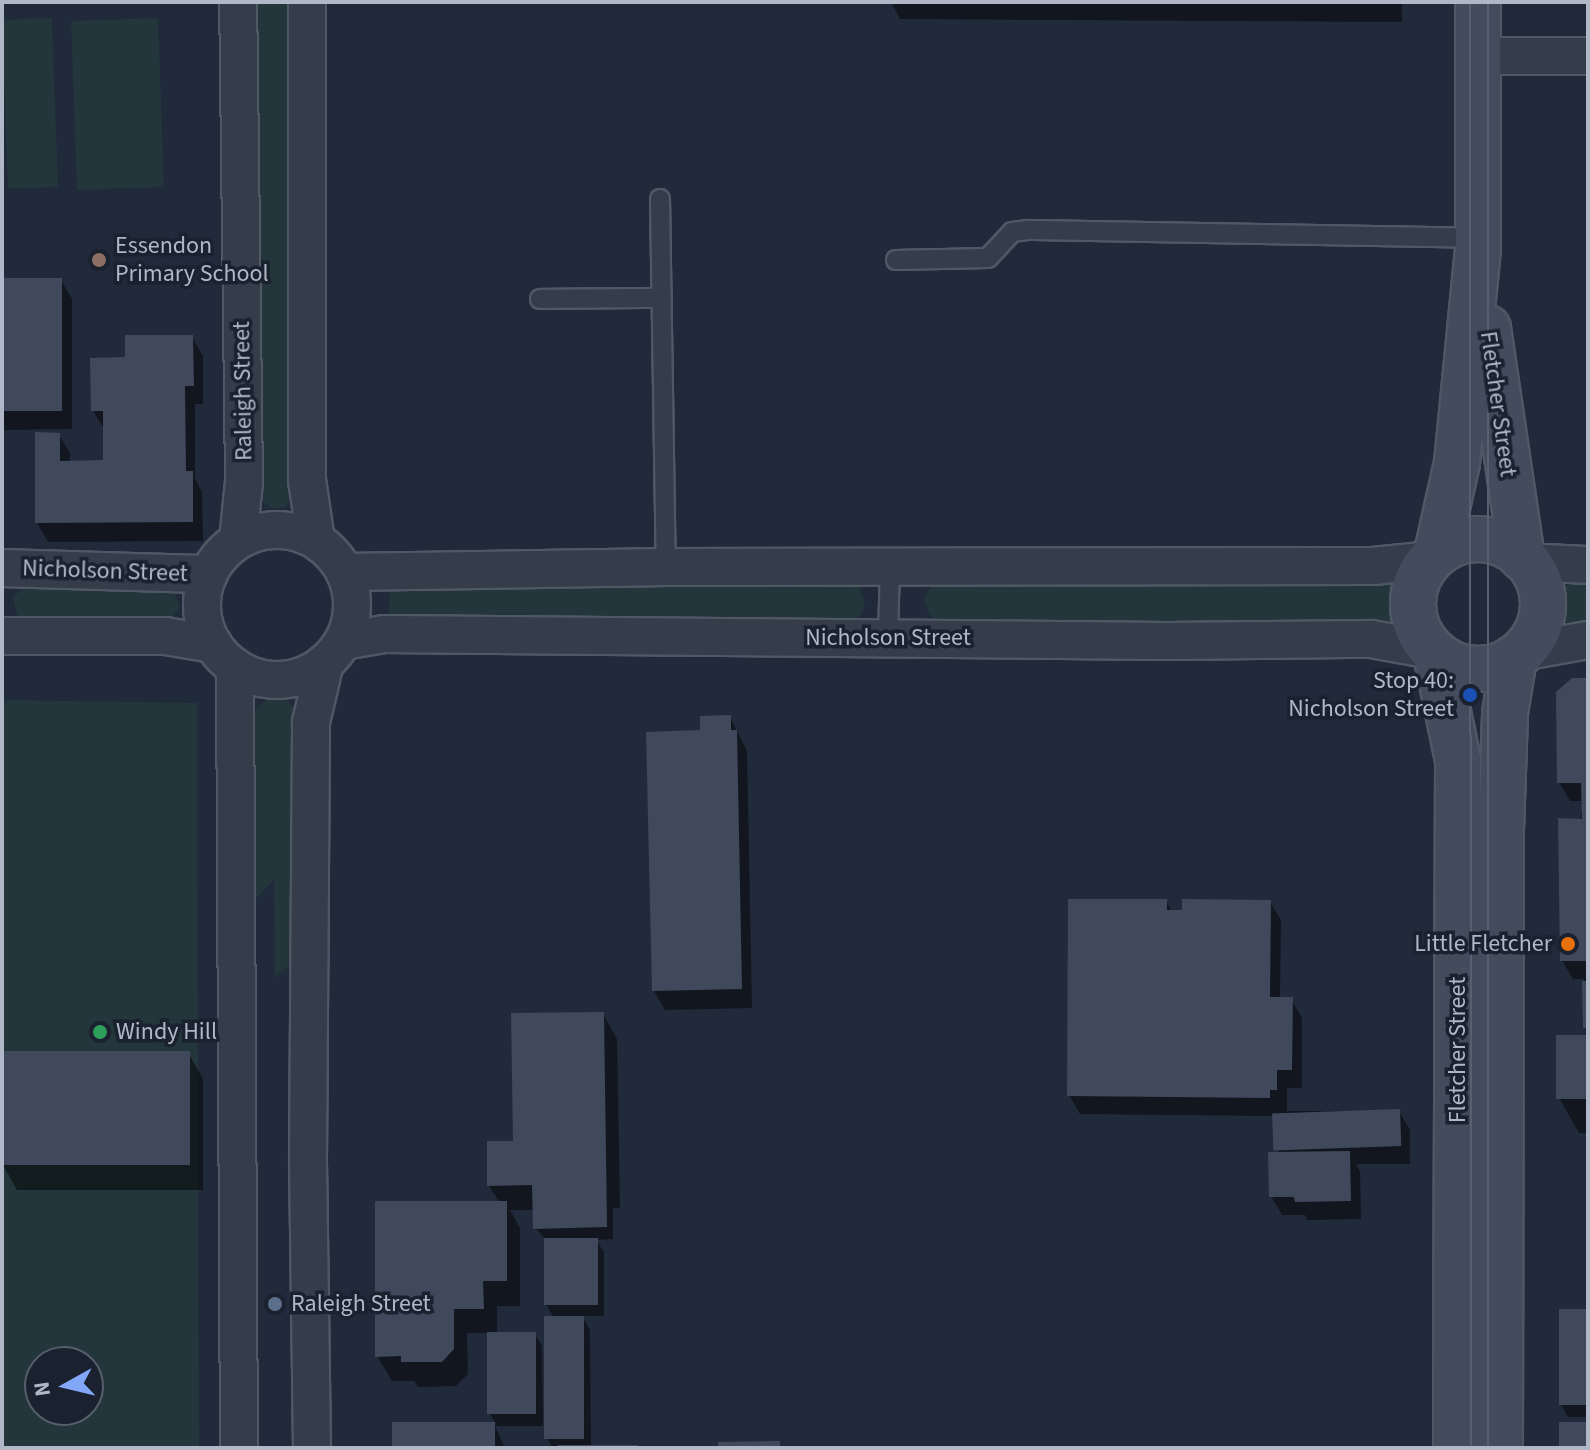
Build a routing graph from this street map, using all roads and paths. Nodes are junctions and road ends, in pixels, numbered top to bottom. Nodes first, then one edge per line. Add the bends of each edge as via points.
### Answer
1 (238, 2) edge
2 (307, 2) edge
3 (1478, 2) edge
4 (1478, 56) junction
5 (1588, 56) edge
6 (660, 199) dead end
7 (1478, 244) junction
8 (896, 260) dead end
9 (662, 298) junction
10 (540, 299) dead end
11 (238, 540) junction
12 (316, 540) junction
13 (1434, 557) junction
14 (1524, 559) junction
15 (1588, 565) edge
16 (666, 567) junction
17 (890, 567) junction
18 (2, 568) edge
19 (345, 572) junction
20 (209, 574) junction
21 (2, 636) edge
22 (888, 637) junction
23 (1588, 640) edge
24 (334, 652) junction
25 (1434, 652) junction
26 (1518, 655) junction
27 (224, 656) junction
28 (239, 1448) edge
29 (312, 1448) edge
30 (1456, 1448) edge
31 (1500, 1448) edge

1 - 11 street, Raleigh Street via 244,482
2 - 12 street via 307,480
3 - 4 street, Fletcher Street
4 - 5 street
4 - 7 street, Fletcher Street
6 - 9 lane
7 - 8 lane via 1029,230 1012,232 988,258
7 - 13 street, Fletcher Street via 1457,463
7 - 14 street, Fletcher Street
9 - 10 lane
9 - 16 lane
11 - 12 street via 277,530
11 - 20 street
12 - 19 street
13 - 14 street via 1456,543 1478,539 1502,544
13 - 17 street via 1373,566
13 - 25 street via 1416,586 1413,605 1416,625
14 - 15 street
14 - 26 street via 1537,579 1542,608 1534,636
16 - 17 street
16 - 19 street
17 - 22 lane
18 - 20 street, Nicholson Street
19 - 24 street via 352,595 351,619
20 - 27 street via 202,597 204,621
21 - 27 street via 165,636
22 - 24 street, Nicholson Street via 384,634
22 - 25 street, Nicholson Street via 1383,639
23 - 26 street
24 - 27 street via 305,675 281,680 257,677
24 - 29 street via 311,722
25 - 26 street via 1475,669 1496,667
25 - 30 street, Fletcher Street via 1458,760
26 - 31 street, Fletcher Street via 1505,713 1501,830
27 - 28 street

